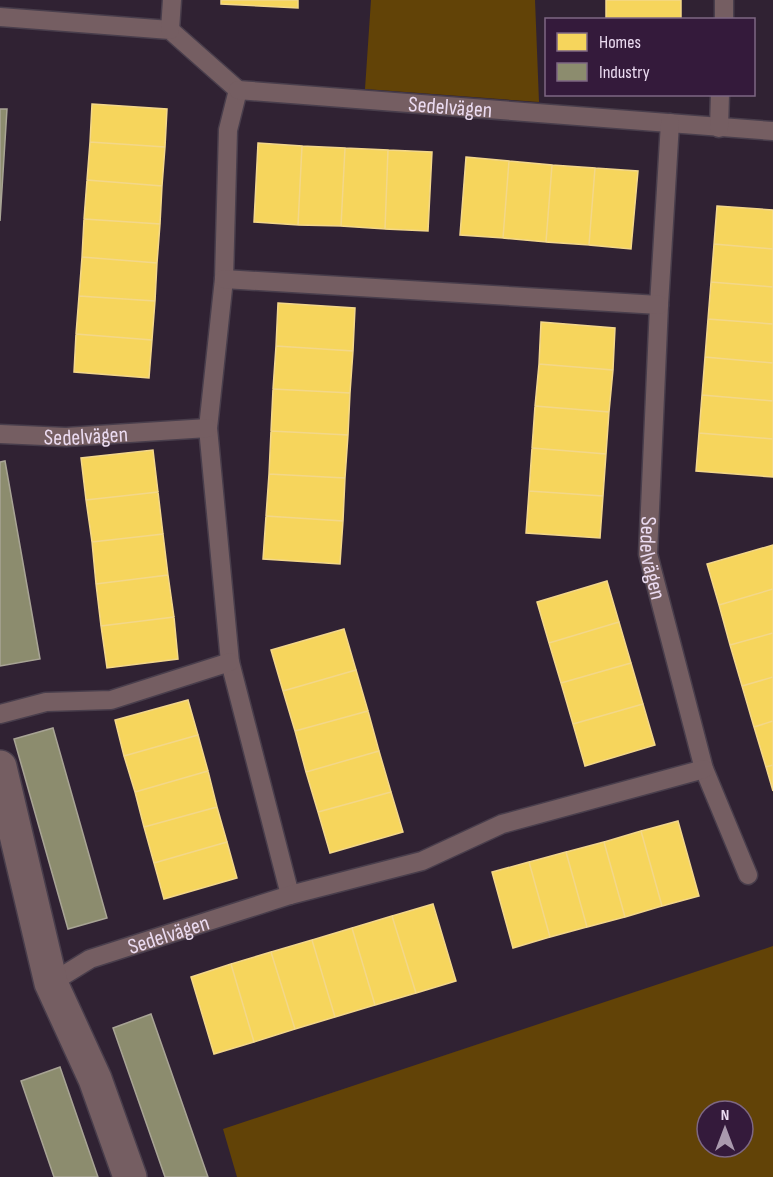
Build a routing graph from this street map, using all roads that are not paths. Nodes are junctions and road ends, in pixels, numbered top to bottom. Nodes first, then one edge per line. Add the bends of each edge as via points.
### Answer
1 (172, 0) edge
2 (724, 0) edge
3 (0, 17) edge
4 (724, 18) edge
5 (170, 30) junction
6 (238, 90) junction
7 (720, 96) edge
8 (670, 123) junction
9 (718, 128) junction
10 (773, 131) edge
11 (224, 279) junction
12 (659, 305) junction
13 (208, 428) junction
14 (0, 434) edge
15 (230, 662) junction
16 (0, 714) edge
17 (0, 767) edge
18 (704, 770) junction
19 (748, 875) dead end
20 (290, 895) junction
21 (51, 983) junction
22 (130, 1177) edge

1 - 5 lane
2 - 4 lane
3 - 5 lane
5 - 6 lane
6 - 8 lane, Sedelvägen
6 - 11 lane via 228,130
7 - 9 lane
8 - 9 lane
8 - 12 lane, Sedelvägen
9 - 10 lane
11 - 12 lane
11 - 13 lane
12 - 18 lane, Sedelvägen via 648,554
13 - 14 lane, Sedelvägen via 66,437
13 - 15 lane
15 - 16 lane via 111,700 46,702
15 - 20 lane
17 - 21 street
18 - 19 lane, Sedelvägen
18 - 20 lane, Sedelvägen via 502,824 422,861
20 - 21 lane, Sedelvägen via 90,960
21 - 22 street via 95,1079

